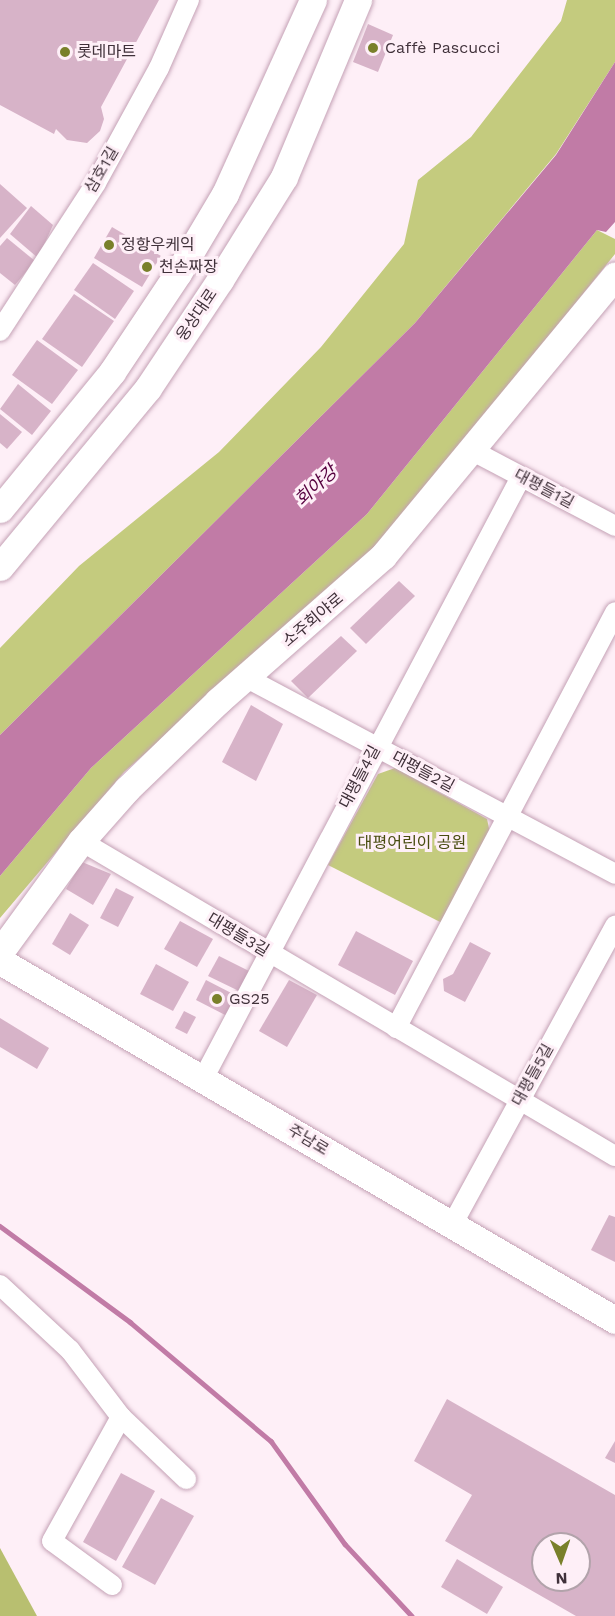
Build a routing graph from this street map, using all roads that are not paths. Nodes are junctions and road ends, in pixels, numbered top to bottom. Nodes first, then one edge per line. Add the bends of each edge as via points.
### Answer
1 (189, 0) edge
2 (313, 0) edge
3 (358, 0) edge
4 (615, 276) edge
5 (0, 331) edge
6 (473, 451) junction
7 (521, 477) junction
8 (0, 509) edge
9 (615, 526) edge
10 (0, 567) edge
11 (615, 612) edge
12 (245, 677) junction
13 (376, 747) junction
14 (506, 815) junction
15 (81, 841) junction
16 (615, 874) edge
17 (615, 926) edge
18 (0, 952) edge
19 (267, 952) junction
20 (0, 961) edge
21 (396, 1028) junction
22 (203, 1079) junction
23 (520, 1099) junction
24 (615, 1156) edge
25 (452, 1226) junction
26 (0, 1286) edge
27 (615, 1320) edge
28 (121, 1417) junction
29 (186, 1479) dead end
30 (112, 1585) dead end

1 - 5 street, 삼호1길 via 159,68 96,183
2 - 8 main road via 225,194 178,273 112,372
3 - 10 main road, 웅상대로 via 284,177 220,280 148,388
4 - 6 main road, 소주회야로
6 - 7 street, 대평들1길
6 - 12 main road, 소주회야로 via 383,556
7 - 9 street, 대평들1길
7 - 13 street, 대평들4길
11 - 14 street
12 - 13 street, 대평들2길
12 - 15 main road, 소주회야로 via 127,789
13 - 14 street, 대평들2길
13 - 19 street, 대평들4길
14 - 16 street, 대평들2길
14 - 21 street
15 - 18 main road, 소주회야로
15 - 19 street, 대평들3길
17 - 23 street, 대평들5길
19 - 21 street, 대평들3길
19 - 22 street, 대평들4길
20 - 22 main road, 주남로
21 - 23 street, 대평들3길
22 - 25 main road, 주남로
23 - 24 street, 대평들3길
23 - 25 street, 대평들5길
25 - 27 main road, 주남로
26 - 28 street via 70,1350
28 - 29 street
28 - 30 street via 52,1540

